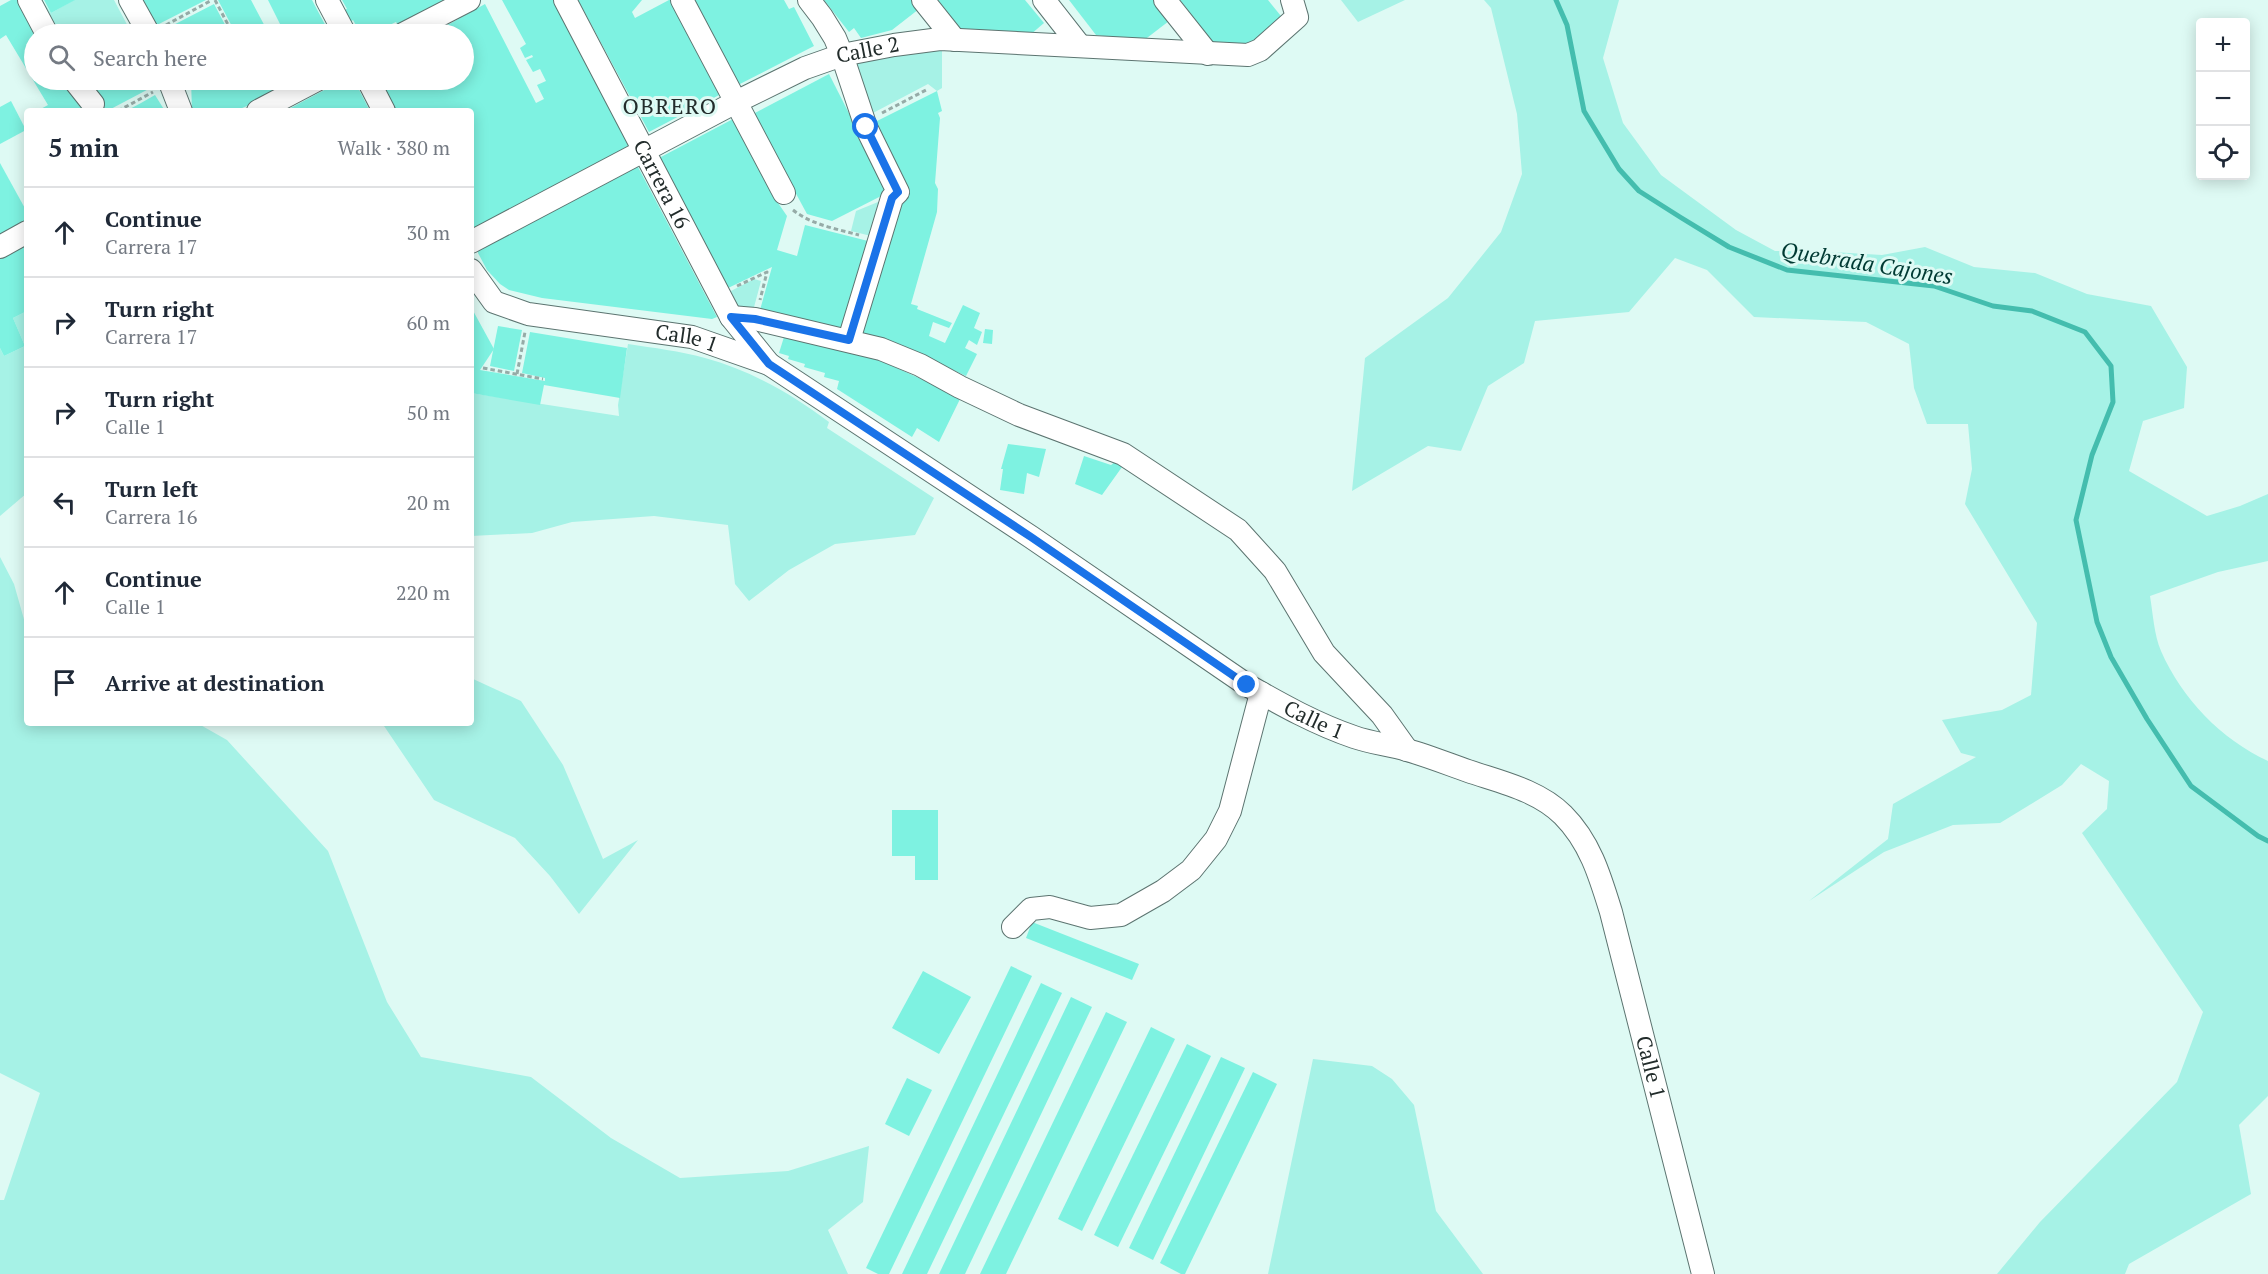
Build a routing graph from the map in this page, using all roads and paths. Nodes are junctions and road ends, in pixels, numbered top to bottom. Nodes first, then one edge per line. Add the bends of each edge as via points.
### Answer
1 (28, 0) edge
2 (130, 0) edge
3 (214, 0) edge
4 (327, 0) edge
5 (470, 0) edge
6 (565, 0) edge
7 (682, 0) edge
8 (809, 0) edge
9 (923, 0) edge
10 (1044, 0) edge
11 (1165, 0) edge
12 (1295, 9) edge
13 (41, 24) edge
14 (147, 24) edge
15 (168, 24) edge
16 (227, 24) edge
17 (340, 24) edge
18 (423, 24) edge
19 (955, 40) junction
20 (1080, 46) junction
21 (1208, 54) junction
22 (842, 55) junction
23 (928, 89) dead end
24 (82, 90) edge
25 (154, 90) edge
26 (173, 90) edge
27 (298, 90) edge
28 (373, 90) edge
29 (736, 102) junction
30 (93, 104) dead end
31 (123, 108) edge
32 (180, 108) edge
33 (264, 108) edge
34 (382, 108) edge
35 (864, 122) junction
36 (644, 150) junction
37 (784, 193) joint
38 (849, 232) dead end
39 (24, 234) edge
40 (474, 240) edge
41 (0, 247) edge
42 (474, 274) edge
43 (720, 295) junction
44 (528, 314) junction
45 (731, 317) junction
46 (755, 319) junction
47 (849, 340) junction
48 (769, 364) junction
49 (483, 368) dead end
50 (517, 374) junction
51 (543, 379) dead end
52 (1261, 693) junction
53 (1407, 750) junction
54 (1013, 927) dead end
55 (1703, 1274) edge

1 - 13 street
2 - 14 street
3 - 15 path
3 - 16 path
4 - 17 street
5 - 18 street
6 - 36 street, Carrera 16
7 - 29 street
8 - 22 street
9 - 19 street
10 - 20 street
11 - 21 street
12 - 21 street, Calle 2 via 1260,50 1248,55
19 - 20 street, Calle 2
19 - 22 street, Calle 2 via 894,45
20 - 21 street, Calle 2
22 - 29 street, Calle 2 via 805,68
22 - 35 street
23 - 35 path
24 - 30 street
25 - 31 path
26 - 32 street
27 - 33 street
28 - 34 street
29 - 36 street, Calle 2
29 - 37 street
35 - 47 street via 898,192 892,198
36 - 40 street, Calle 2
36 - 43 street, Carrera 16
37 - 38 path via 786,203 803,217
39 - 41 street
42 - 44 street, Calle 1 via 494,302
43 - 45 street, Carrera 16
43 - 46 path via 767,272
44 - 48 street, Calle 1 via 692,337
44 - 50 path
45 - 46 street, Calle 1
45 - 48 street, Carrera 16
46 - 47 street, Calle 1
47 - 53 street, Calle 1 via 920,364 1019,415 1123,454 1238,530 1275,571 1324,653 1382,715
48 - 52 street, Calle 1
49 - 50 path
50 - 51 path
52 - 53 street, Calle 1 via 1317,723
52 - 54 street via 1230,811 1191,870 1121,915 1090,918 1050,908 1031,909
53 - 55 street, Calle 1 via 1539,797 1562,813 1583,838 1598,867 1611,912

